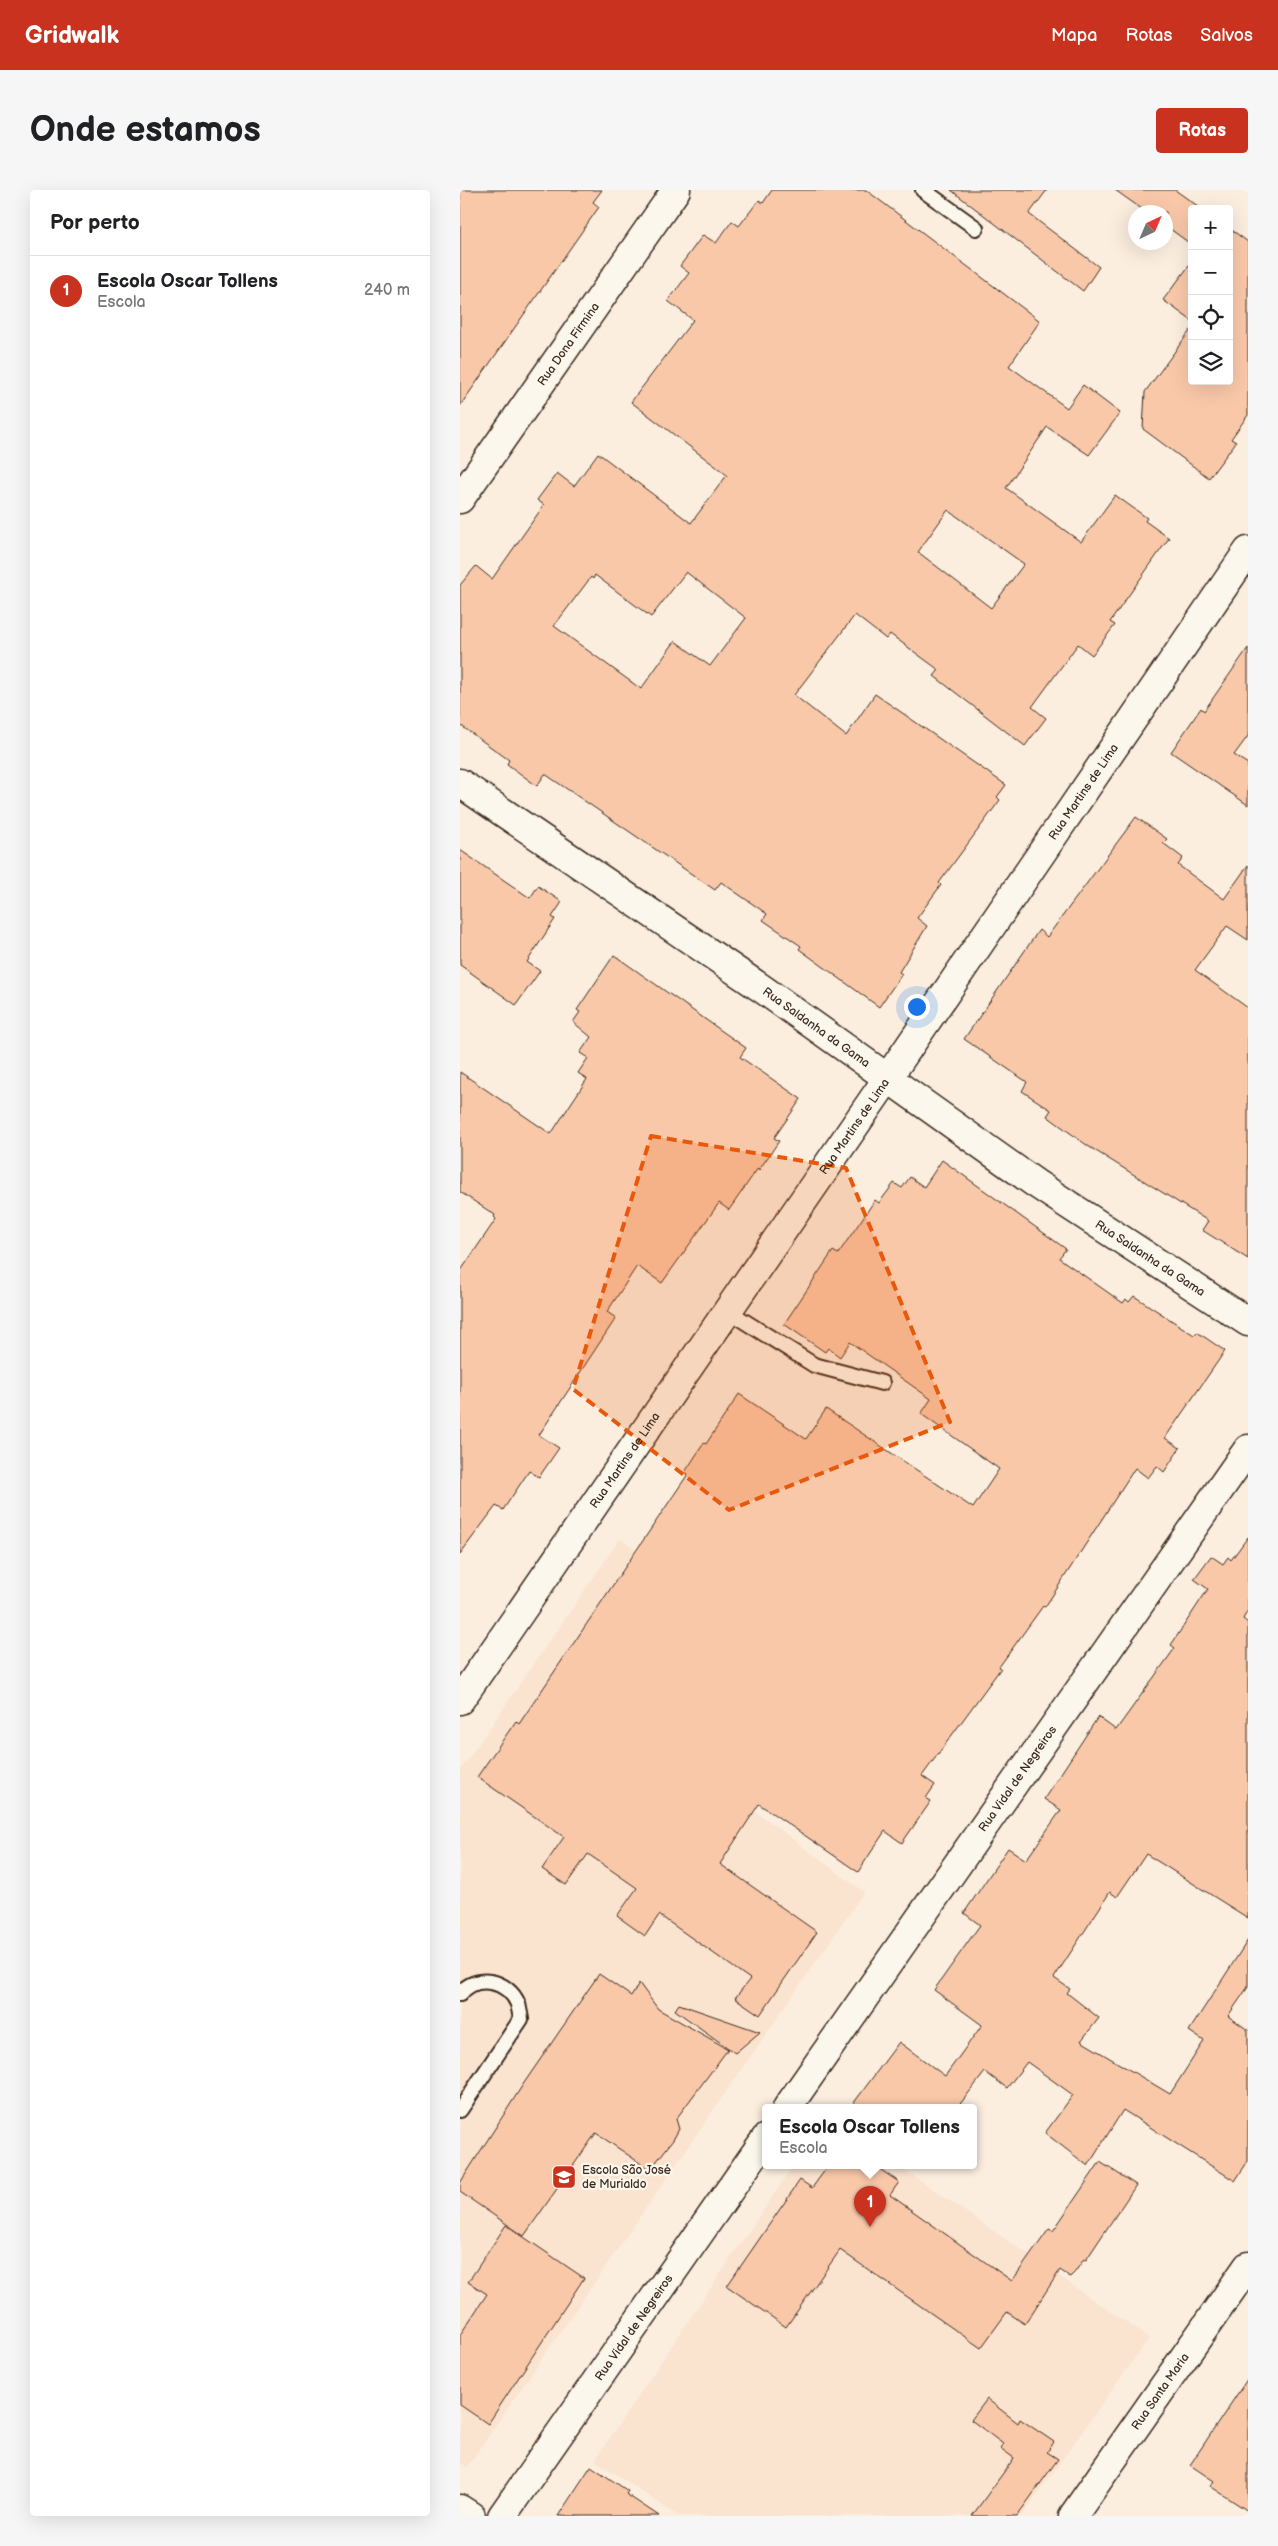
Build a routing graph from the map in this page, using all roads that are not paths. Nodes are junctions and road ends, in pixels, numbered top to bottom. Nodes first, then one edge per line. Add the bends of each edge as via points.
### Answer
1 (676, 190) edge
2 (923, 190) edge
3 (976, 228) dead end
4 (460, 499) edge
5 (1248, 551) edge
6 (460, 783) edge
7 (887, 1079) junction
8 (728, 1311) junction
9 (1248, 1322) edge
10 (882, 1383) dead end
11 (1248, 1449) edge
12 (460, 1700) edge
13 (460, 1994) edge
14 (790, 2104) edge
15 (460, 2110) edge
16 (762, 2144) edge
17 (1248, 2266) edge
18 (460, 2509) edge
19 (471, 2516) edge
20 (502, 2516) edge
21 (1073, 2516) edge

1 - 4 street, Rua Dona Firmina
2 - 3 lane
5 - 7 street, Rua Martins de Lima
6 - 7 street, Rua Saldanha da Gama via 764,990
7 - 8 street, Rua Martins de Lima
7 - 9 street, Rua Saldanha da Gama via 1035,1183
8 - 10 lane via 814,1365
8 - 12 street, Rua Martins de Lima
11 - 14 street, Rua Vidal de Negreiros
13 - 15 lane via 482,1980 495,1983 508,1990 517,2003 521,2019
16 - 20 street, Rua Vidal de Negreiros
17 - 21 street, Rua Santa Maria
18 - 19 street

